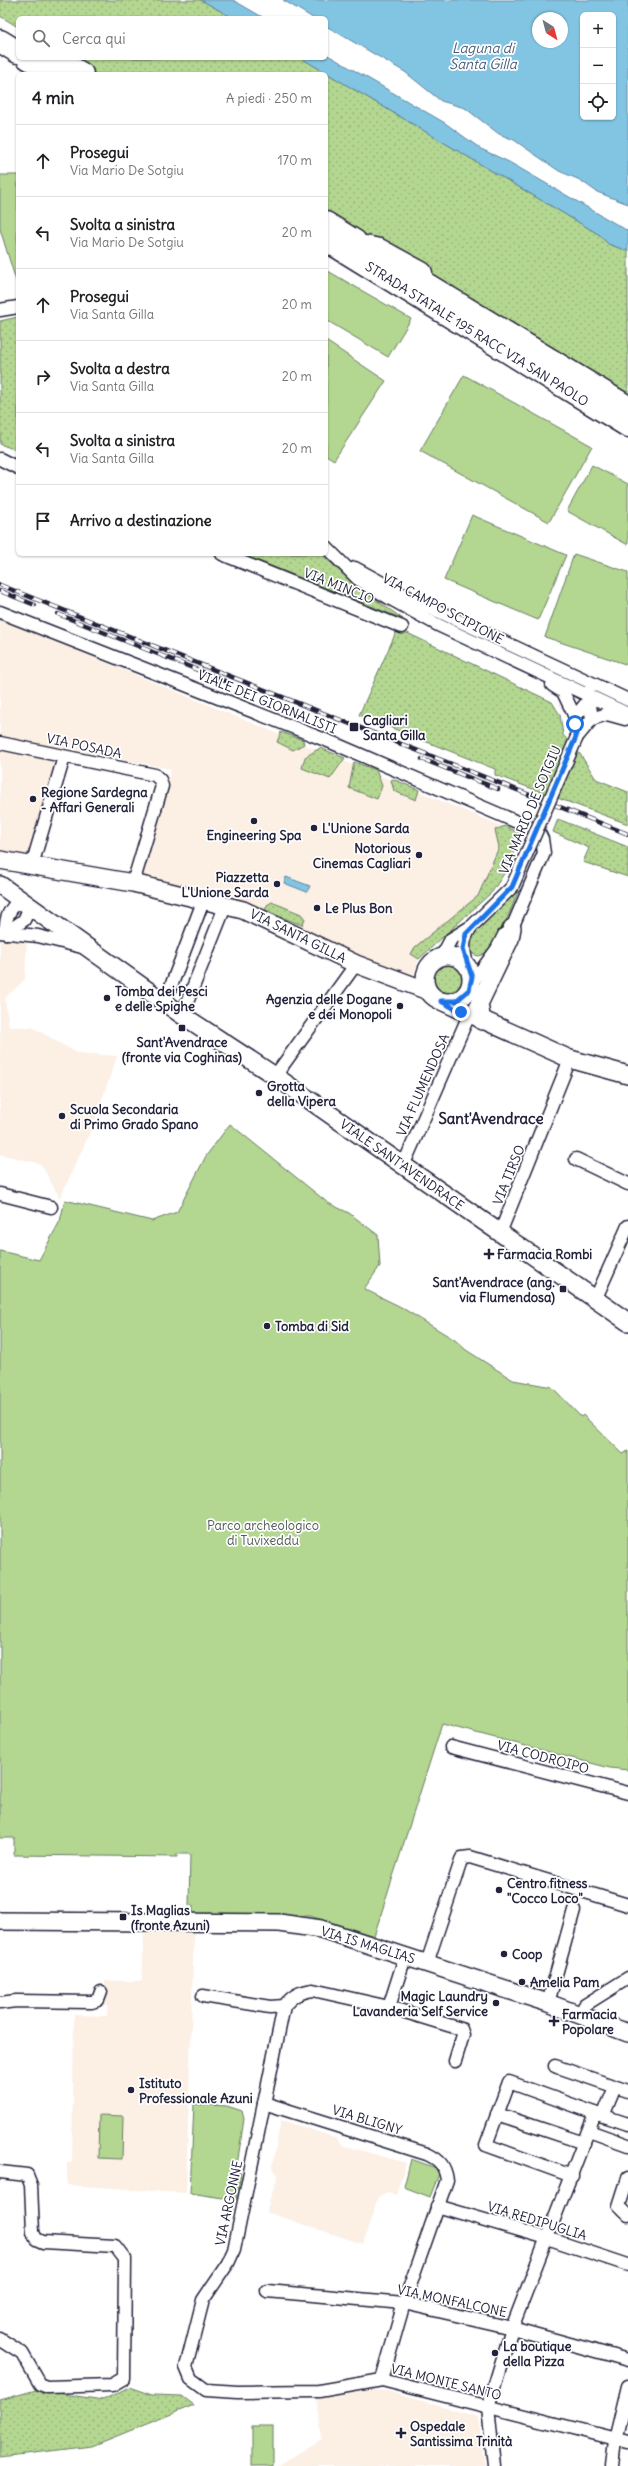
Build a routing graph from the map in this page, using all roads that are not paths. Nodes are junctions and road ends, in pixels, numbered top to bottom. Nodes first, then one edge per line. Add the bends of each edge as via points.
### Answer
1 (0, 24) edge
2 (16, 34) edge
3 (0, 41) edge
4 (16, 51) edge
5 (31, 60) edge
6 (59, 60) edge
7 (51, 72) edge
8 (79, 72) edge
9 (328, 224) edge
10 (328, 241) edge
11 (365, 247) junction
12 (16, 307) edge
13 (0, 310) edge
14 (538, 372) junction
15 (628, 398) edge
16 (628, 407) edge
17 (628, 426) edge
18 (628, 436) edge
19 (0, 459) edge
20 (16, 467) edge
21 (328, 549) edge
22 (227, 556) edge
23 (340, 559) junction
24 (0, 612) edge
25 (402, 627) dead end
26 (538, 659) junction
27 (540, 674) junction
28 (590, 697) junction
29 (628, 700) edge
30 (628, 706) edge
31 (628, 714) edge
32 (575, 717) junction
33 (592, 720) junction
34 (628, 720) edge
35 (576, 737) junction
36 (0, 743) edge
37 (64, 757) junction
38 (5, 860) edge
39 (32, 865) junction
40 (1, 881) edge
41 (132, 883) junction
42 (204, 900) junction
43 (226, 904) junction
44 (24, 905) junction
45 (0, 912) edge
46 (472, 926) junction
47 (512, 928) junction
48 (3, 932) edge
49 (85, 948) junction
50 (442, 956) junction
51 (356, 964) junction
52 (467, 964) junction
53 (469, 989) junction
54 (435, 996) junction
55 (165, 1002) junction
56 (182, 1015) junction
57 (475, 1018) junction
58 (570, 1059) junction
59 (628, 1075) edge
60 (275, 1076) junction
61 (576, 1159) dead end
62 (403, 1166) junction
63 (628, 1184) edge
64 (0, 1194) edge
65 (51, 1208) dead end
66 (628, 1226) edge
67 (500, 1233) junction
68 (595, 1300) junction
69 (628, 1322) edge
70 (451, 1747) dead end
71 (628, 1794) edge
72 (628, 1905) edge
73 (574, 1910) dead end
74 (0, 1921) edge
75 (405, 1957) junction
76 (427, 1963) junction
77 (628, 1978) edge
78 (101, 1992) dead end
79 (203, 1996) dead end
80 (0, 2003) edge
81 (548, 2003) junction
82 (284, 2006) junction
83 (389, 2007) junction
84 (579, 2014) junction
85 (628, 2033) edge
86 (455, 2061) dead end
87 (555, 2066) dead end
88 (615, 2087) junction
89 (628, 2091) edge
90 (264, 2103) junction
91 (497, 2114) junction
92 (599, 2114) junction
93 (628, 2124) edge
94 (589, 2131) junction
95 (584, 2143) junction
96 (628, 2145) edge
97 (0, 2172) edge
98 (572, 2176) junction
99 (628, 2178) edge
100 (436, 2206) junction
101 (628, 2215) edge
102 (547, 2238) junction
103 (628, 2265) edge
104 (267, 2291) dead end
105 (404, 2302) junction
106 (512, 2328) junction
107 (0, 2339) edge
108 (628, 2360) edge
109 (382, 2380) junction
110 (628, 2386) edge
111 (206, 2390) joint
112 (488, 2407) junction
113 (615, 2440) junction
114 (628, 2442) edge
115 (494, 2466) edge
116 (612, 2466) edge

1 - 2 highway
3 - 4 highway
5 - 7 highway
6 - 8 highway
9 - 11 highway, STRADA STATALE 195 RACC VIA SAN PAOLO
10 - 14 highway, STRADA STATALE 195 RACC VIA SAN PAOLO
11 - 15 highway via 379,250 420,272
11 - 16 highway, STRADA STATALE 195 RACC VIA SAN PAOLO
12 - 13 street
14 - 17 highway, STRADA STATALE 195 RACC VIA SAN PAOLO
14 - 18 highway via 555,387
19 - 20 street
21 - 23 street, VIA CAMPO SCIPIONE
22 - 25 street, VIA MINCIO
23 - 26 street, VIA CAMPO SCIPIONE via 396,591
23 - 27 street, VIA CAMPO SCIPIONE via 358,579 389,598 438,625
24 - 47 street, VIALE DEI GIORNALISTI via 327,740 538,831 544,853
26 - 28 street, VIA CAMPO SCIPIONE via 544,667 580,684
26 - 29 street, VIA CAMPO SCIPIONE
27 - 28 street, VIA CAMPO SCIPIONE
27 - 32 street, VIA CAMPO SCIPIONE via 544,681 563,692
28 - 30 street, VIA CAMPO SCIPIONE via 604,695
28 - 31 street, VIA CAMPO SCIPIONE
28 - 32 street
28 - 33 street
32 - 35 street, VIA MARIO DE SOTGIU
33 - 34 street via 607,714
33 - 35 street, VIA MARIO DE SOTGIU
35 - 46 street, VIA MARIO DE SOTGIU, bridge via 512,887
36 - 37 street, VIA POSADA
37 - 39 street
37 - 41 street, VIA POSADA via 154,775 160,780 162,786
38 - 39 street, VIA SANTA GILLA
38 - 40 street
39 - 41 street, VIA SANTA GILLA
40 - 44 street, VIALE SANT'AVENDRACE
41 - 42 street, VIA SANTA GILLA
42 - 43 street, VIA SANTA GILLA
42 - 55 street
43 - 51 street, VIA SANTA GILLA
43 - 56 street
44 - 45 street
44 - 48 street via 10,910
44 - 48 street via 24,920
44 - 49 street, VIALE SANT'AVENDRACE
46 - 50 street, VIA MARIO DE SOTGIU via 451,939
46 - 52 street, VIA MARIO DE SOTGIU via 466,934 463,949
47 - 53 street, VIALE DEI GIORNALISTI via 504,935
47 - 57 street via 510,939 479,1004
48 - 49 street via 38,936
49 - 55 street, VIALE SANT'AVENDRACE
50 - 52 street via 456,956
50 - 54 street via 435,959 426,971 425,978
51 - 54 street, VIA SANTA GILLA
51 - 60 street
52 - 53 street via 470,970
53 - 54 street via 451,1002
53 - 57 street
54 - 57 street, VIA SANTA GILLA
55 - 56 street, VIALE SANT'AVENDRACE
56 - 60 street, VIALE SANT'AVENDRACE
57 - 58 street, VIA SANTA GILLA
57 - 62 street, VIA FLUMENDOSA
58 - 59 street, VIA SANTA GILLA
58 - 67 street, VIA TIRSO
60 - 62 street, VIALE SANT'AVENDRACE
61 - 63 street
62 - 67 street, VIALE SANT'AVENDRACE
64 - 65 street
66 - 68 street
67 - 68 street, VIALE SANT'AVENDRACE
68 - 69 street, VIALE SANT'AVENDRACE
70 - 71 street, VIA CODROIPO
72 - 76 street via 470,1857 462,1858
73 - 81 street
74 - 75 street, VIA IS MAGLIAS via 279,1923 321,1929
75 - 76 street, VIA IS MAGLIAS
75 - 83 street
76 - 81 street, VIA IS MAGLIAS
77 - 84 street via 585,2005
78 - 80 street via 98,2000 92,2002
79 - 82 street via 270,2007
81 - 84 street, VIA IS MAGLIAS
82 - 83 street via 301,1992 313,1990
82 - 90 street, VIA ARGONNE
83 - 86 street via 462,2029 463,2035
84 - 85 street, VIA IS MAGLIAS
87 - 88 street
88 - 89 street
88 - 92 street
90 - 100 street, VIA BLIGNY via 439,2160 445,2169 447,2180
90 - 111 street, VIA ARGONNE via 234,2250 203,2300 186,2367 191,2379
91 - 92 street via 509,2082
91 - 95 street
91 - 98 street via 486,2145
92 - 93 street
92 - 94 street
94 - 95 street
94 - 96 street
95 - 98 street
97 - 107 street via 27,2175 31,2184 33,2232 36,2238 43,2242 115,2246 122,2252 125,2259 124,2378 112,2386 47,2387 40,2384 22,2353
98 - 102 street
99 - 101 street via 619,2206
100 - 102 street, VIA REDIPUGLIA
100 - 105 street
102 - 103 street, VIA REDIPUGLIA
102 - 106 street
104 - 105 street, VIA MONFALCONE
105 - 106 street, VIA MONFALCONE
105 - 109 street
106 - 108 street, VIA MONFALCONE
106 - 112 street
109 - 111 street, VIA MONTE SANTO via 319,2391
109 - 112 street, VIA MONTE SANTO
110 - 113 street
112 - 113 street, VIA MONTE SANTO
112 - 115 street
113 - 114 street, VIA MONTE SANTO
113 - 116 street

